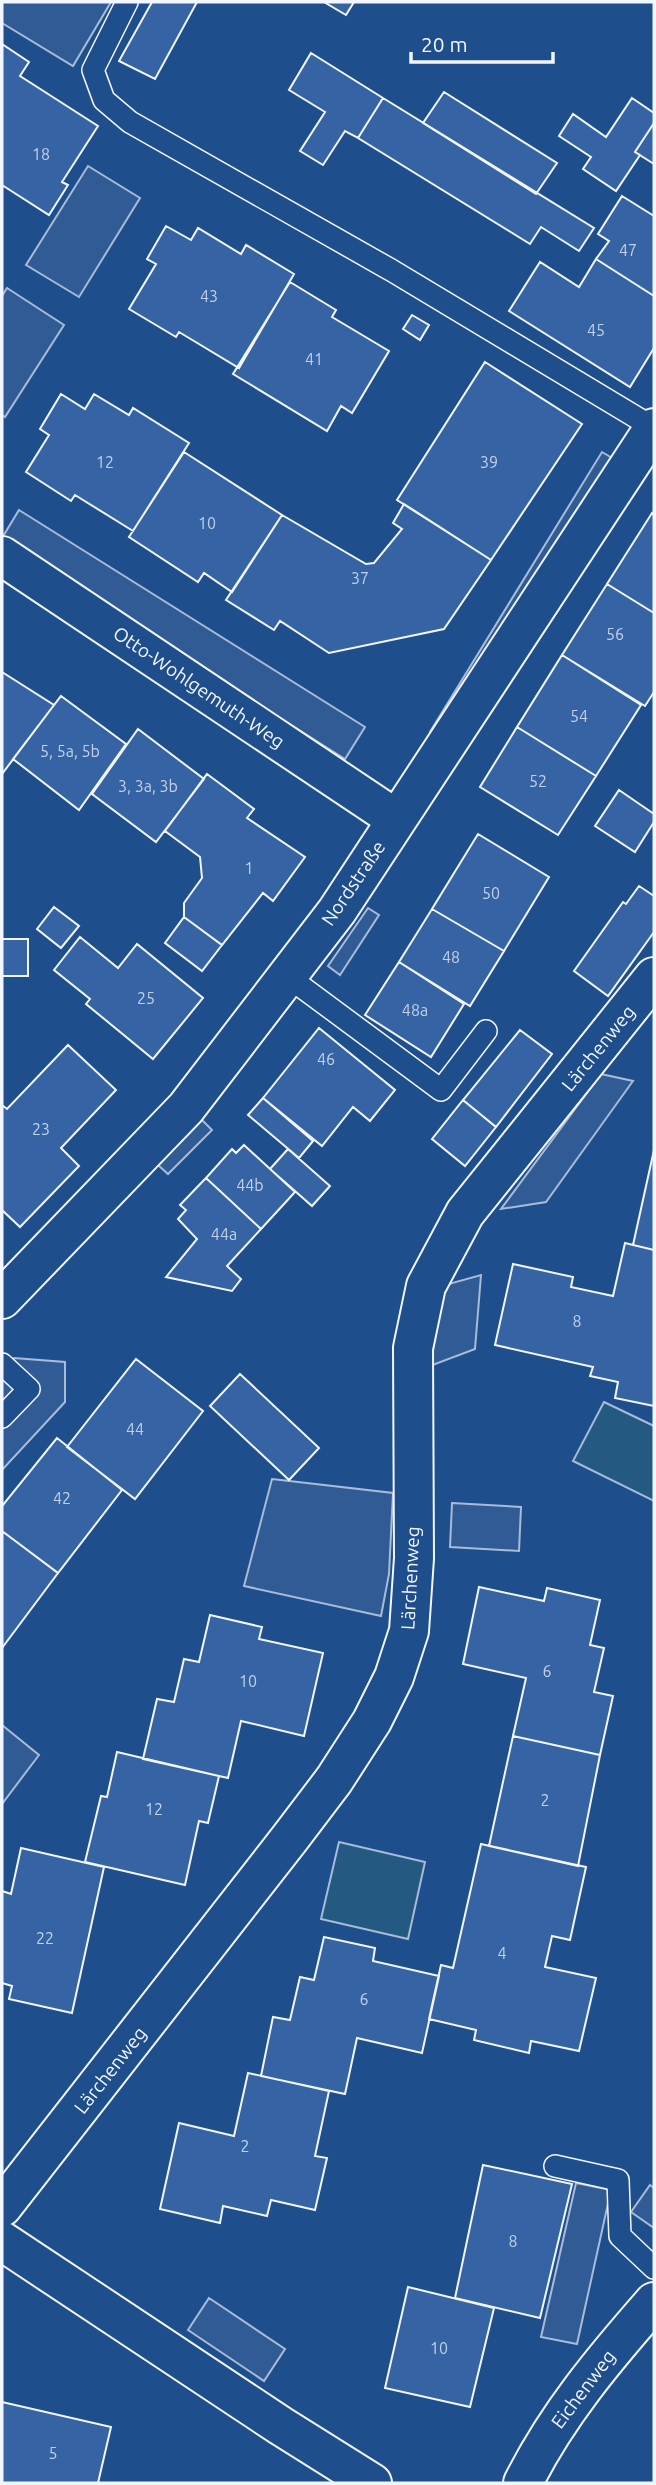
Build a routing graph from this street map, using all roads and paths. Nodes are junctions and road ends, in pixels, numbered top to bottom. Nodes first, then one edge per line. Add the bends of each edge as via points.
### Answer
1 (119, 5) edge
2 (654, 428) edge
3 (2, 556) edge
4 (396, 819) junction
5 (287, 976) junction
6 (654, 977) edge
7 (486, 1031) dead end
8 (2, 1299) edge
9 (2, 1364) edge
10 (2, 1417) edge
11 (555, 2166) dead end
12 (2, 2207) edge
13 (2, 2241) edge
14 (654, 2268) edge
15 (654, 2302) edge
16 (372, 2483) edge
17 (523, 2483) edge

1 - 2 lane via 93,69 104,100 130,122 391,270
2 - 4 street, Nordstraße
3 - 4 street, Otto-Wohlgemuth-Weg
4 - 5 street, Nordstraße via 337,911
5 - 7 lane via 441,1090
5 - 8 street, Nordstraße via 186,1108
6 - 12 street, Lärchenweg via 465,1213 426,1286 413,1348 414,1558 409,1631 394,1677 372,1721 290,1838
9 - 10 lane via 29,1389
11 - 14 lane via 618,2180 620,2236
13 - 16 street
15 - 17 street, Eichenweg via 573,2399

